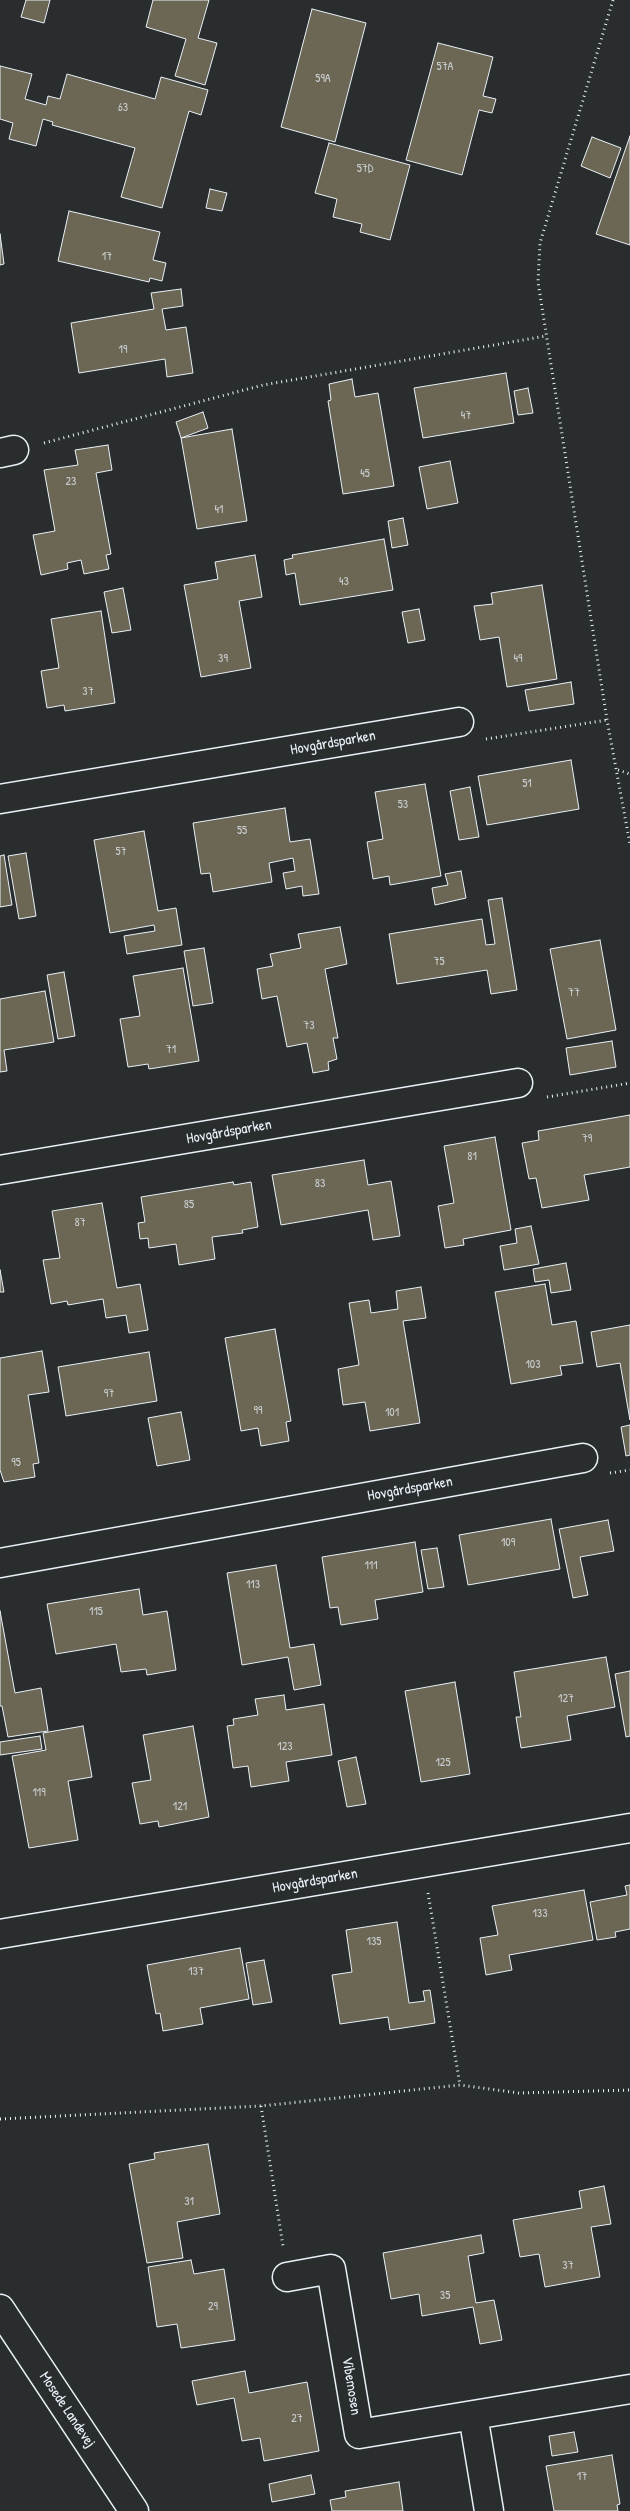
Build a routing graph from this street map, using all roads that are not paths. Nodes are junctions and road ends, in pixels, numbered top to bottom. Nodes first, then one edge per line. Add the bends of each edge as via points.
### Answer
1 (459, 722) road end
2 (0, 800) edge
3 (518, 1084) road end
4 (0, 1170) edge
5 (583, 1458) dead end
6 (0, 1563) edge
7 (630, 1828) edge
8 (0, 1934) edge
9 (287, 2277) road end
10 (0, 2309) edge
11 (630, 2389) edge
12 (473, 2415) junction
13 (134, 2511) edge
14 (490, 2511) edge

1 - 2 street, Hovgårdsparken
3 - 4 street, Hovgårdsparken
5 - 6 street, Hovgårdsparken
7 - 8 street, Hovgårdsparken
9 - 12 street, Vibemosen via 331,2269 359,2434
10 - 13 street, Mosede Landevej
11 - 12 street, Vibemosen
12 - 14 street

